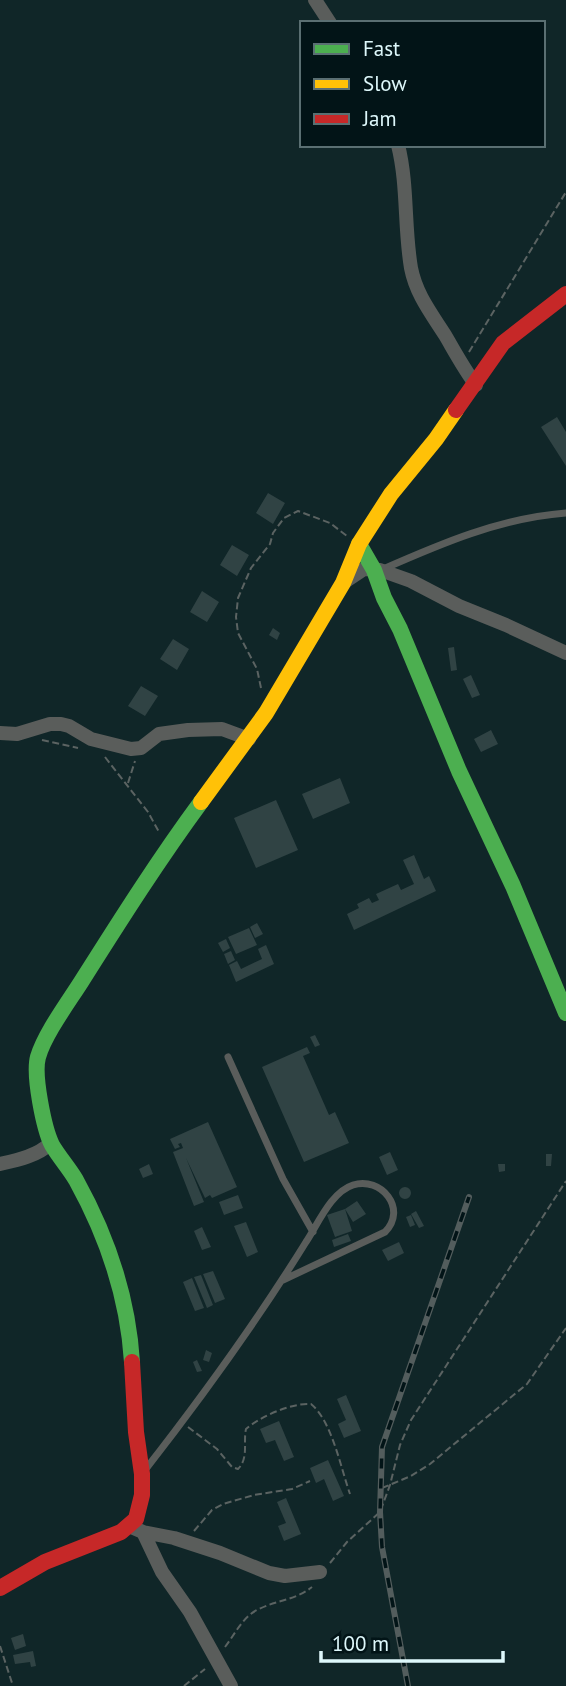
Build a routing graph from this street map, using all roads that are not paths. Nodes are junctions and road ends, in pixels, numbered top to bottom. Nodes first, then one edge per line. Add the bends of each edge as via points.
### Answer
1 (315, 0) edge
2 (329, 21) edge
3 (399, 147) edge
4 (566, 294) edge
5 (476, 385) junction
6 (566, 513) edge
7 (359, 544) junction
8 (377, 570) junction
9 (343, 583) junction
10 (566, 653) edge
11 (0, 733) edge
12 (249, 739) junction
13 (566, 1013) edge
14 (228, 1058) dead end
15 (51, 1143) junction
16 (0, 1164) edge
17 (313, 1231) junction
18 (283, 1280) junction
19 (142, 1474) junction
20 (136, 1529) junction
21 (320, 1572) dead end
22 (0, 1588) edge
23 (231, 1686) edge

1 - 2 street
3 - 5 street via 416,285 429,314
4 - 5 street via 503,343
5 - 7 street via 391,494
6 - 8 lane via 466,533
7 - 8 street
7 - 9 street
8 - 9 street via 364,569
8 - 10 street via 411,581
8 - 13 street via 383,598
9 - 12 street
11 - 12 street via 61,724 91,739 131,749 141,748 159,734 188,730 222,729
12 - 15 street via 156,863 38,1057 36,1082
14 - 17 lane via 283,1179
15 - 16 street
15 - 19 street via 96,1222 116,1275 130,1335
17 - 18 lane
17 - 18 lane via 332,1201 356,1184 382,1189 393,1204 394,1221 385,1232
18 - 19 lane
19 - 20 street
20 - 21 street via 236,1558 269,1573
20 - 22 street via 45,1562
20 - 23 street

